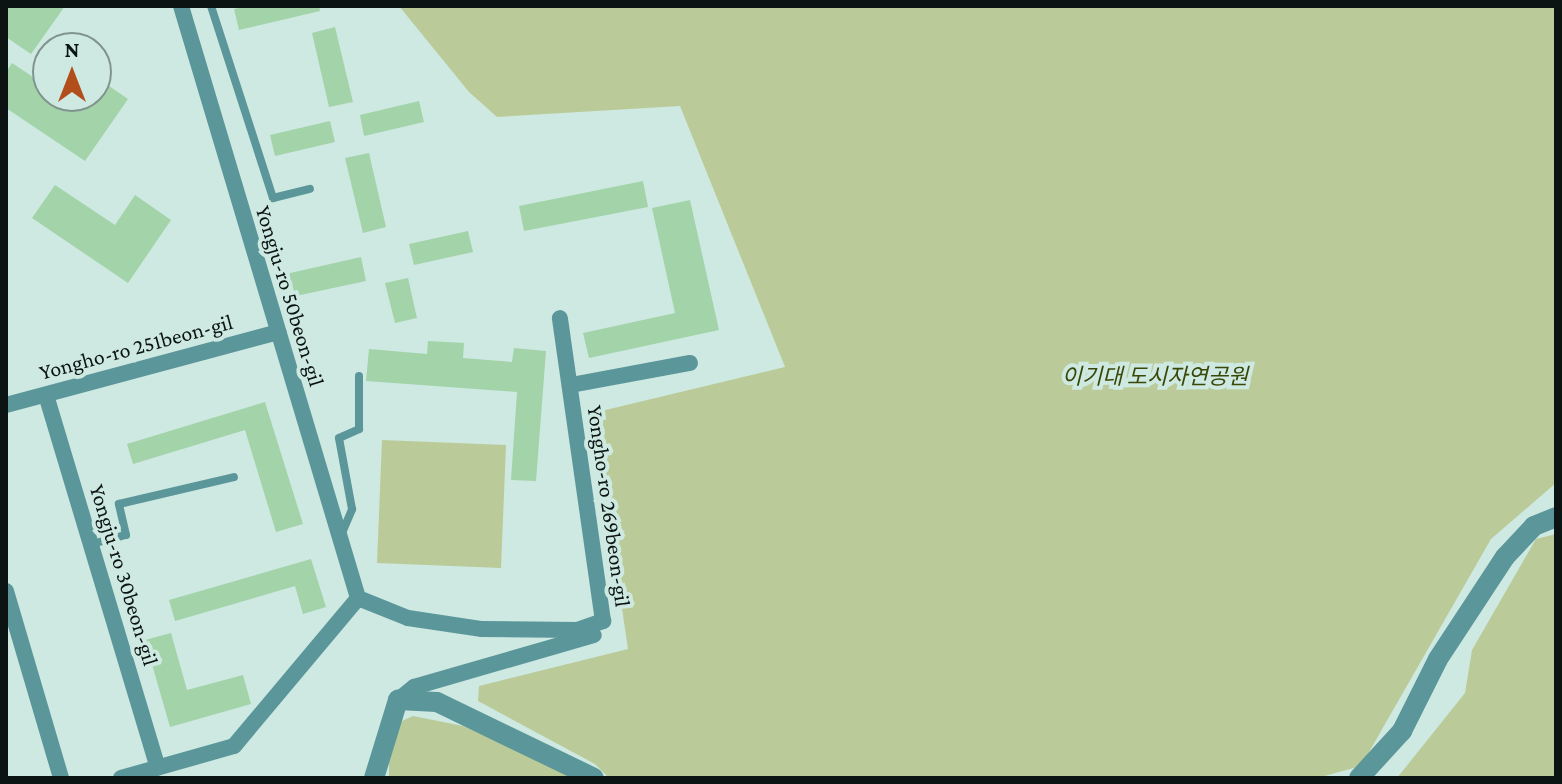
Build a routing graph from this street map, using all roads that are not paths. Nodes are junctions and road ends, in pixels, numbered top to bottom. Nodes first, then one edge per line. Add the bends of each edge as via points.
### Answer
1 (181, 6) edge
2 (211, 6) edge
3 (310, 189) dead end
4 (560, 318) dead end
5 (278, 332) junction
6 (690, 363) dead end
7 (359, 376) dead end
8 (571, 385) junction
9 (46, 395) junction
10 (6, 405) edge
11 (234, 477) dead end
12 (1556, 517) edge
13 (340, 537) junction
14 (92, 544) junction
15 (6, 591) edge
16 (358, 598) junction
17 (603, 621) junction
18 (398, 700) junction
19 (158, 768) junction
20 (61, 778) edge
21 (121, 778) edge
22 (374, 778) edge
23 (594, 778) edge
24 (1359, 778) edge

1 - 5 street, Yongju-ro 50beon-gil
2 - 3 lane via 273,198
4 - 8 street, Yongho-ro 269beon-gil
5 - 9 street, Yongho-ro 251beon-gil
5 - 13 street, Yongju-ro 50beon-gil
6 - 8 street
7 - 13 lane via 359,429 339,438 352,509
8 - 17 street, Yongho-ro 269beon-gil
9 - 10 street, Yongho-ro 251beon-gil
9 - 14 street, Yongju-ro 30beon-gil
11 - 14 lane via 119,504 126,535
12 - 24 street via 1534,526 1505,557 1438,659 1402,731
13 - 16 street, Yongju-ro 50beon-gil
14 - 19 street, Yongju-ro 30beon-gil
15 - 20 street
16 - 17 street, Yongho-ro 269beon-gil via 408,618 482,629 577,630
16 - 19 street via 234,746
17 - 18 street via 595,635 414,687
18 - 22 street
18 - 23 street via 437,702
19 - 21 street

